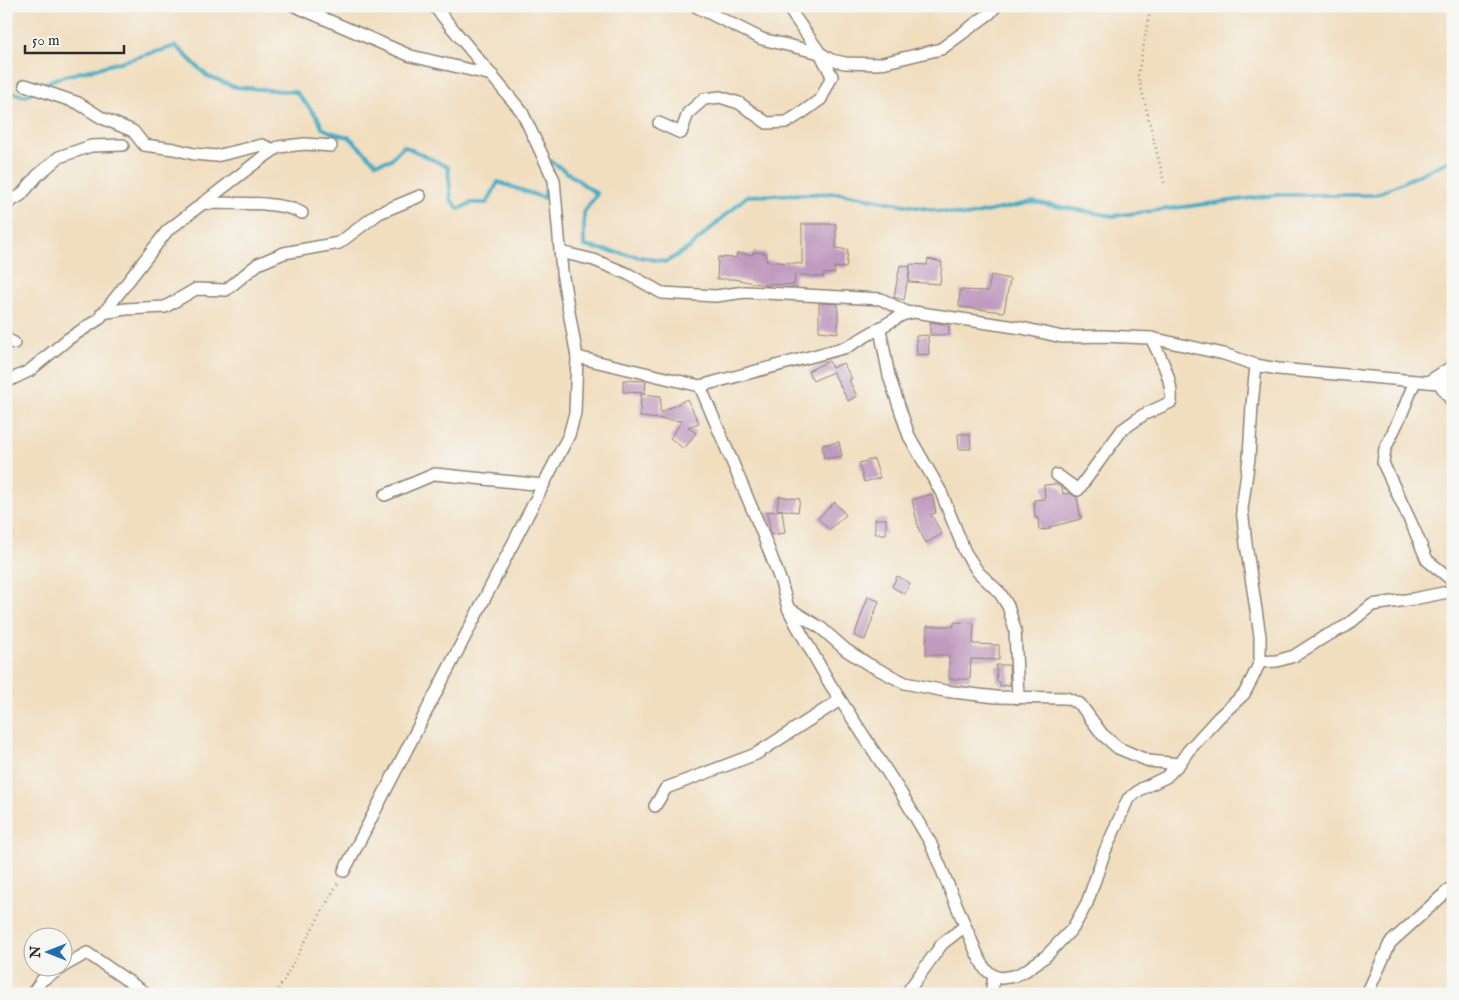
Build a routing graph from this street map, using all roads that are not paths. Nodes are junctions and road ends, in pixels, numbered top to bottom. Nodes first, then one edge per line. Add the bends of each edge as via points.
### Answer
1 (296, 6) edge
2 (434, 6) edge
3 (686, 6) edge
4 (697, 6) edge
5 (787, 6) edge
6 (996, 6) edge
7 (820, 54) junction
8 (492, 75) junction
9 (24, 85) dead end
10 (659, 123) dead end
11 (123, 145) dead end
12 (331, 146) dead end
13 (274, 150) junction
14 (420, 196) dead end
15 (203, 203) junction
16 (6, 204) edge
17 (302, 213) dead end
18 (560, 252) junction
19 (102, 313) junction
20 (908, 313) junction
21 (880, 329) junction
22 (1151, 338) junction
23 (577, 357) junction
24 (1256, 366) junction
25 (1453, 366) edge
26 (1415, 381) junction
27 (6, 382) edge
28 (1434, 382) junction
29 (1453, 382) edge
30 (700, 386) junction
31 (1453, 403) edge
32 (1057, 475) dead end
33 (543, 485) junction
34 (385, 495) dead end
35 (1453, 581) edge
36 (1453, 591) edge
37 (788, 608) junction
38 (1260, 662) junction
39 (1018, 698) junction
40 (840, 700) junction
41 (1179, 764) junction
42 (655, 806) dead end
43 (344, 871) road end
44 (1453, 886) edge
45 (965, 926) junction
46 (72, 961) edge
47 (994, 976) junction
48 (45, 978) edge
49 (32, 994) edge
50 (147, 994) edge
51 (906, 994) edge
52 (991, 994) edge
53 (1367, 994) edge

1 - 8 street via 412,56
2 - 8 street
3 - 4 street
4 - 7 street via 762,39
5 - 7 street
6 - 7 street via 941,50 878,64 845,63
7 - 10 street via 832,76 821,99 787,122 767,123 739,103 720,98 704,99 688,114 681,133
8 - 18 street via 522,112 554,180
9 - 13 street via 78,103 133,131 144,145 216,156 262,145
11 - 16 street via 91,146 59,157 21,195
12 - 13 street via 306,144
13 - 15 street
14 - 19 street via 379,213 339,243 284,253 258,264 226,290 196,289 165,307
15 - 17 street via 266,205
15 - 19 street via 167,231
18 - 20 street via 594,260 662,293 716,296 745,292 881,299
18 - 23 street
19 - 27 street via 29,371
20 - 21 street
20 - 22 street via 942,315 1062,337
21 - 30 street via 847,347
21 - 39 street via 889,376 909,436 941,492 965,552 1008,606 1015,630
22 - 24 street via 1224,354
22 - 32 street via 1172,389 1171,402 1142,415 1122,430 1078,490
23 - 30 street
23 - 33 street via 574,413 569,435
24 - 26 street
24 - 38 street via 1242,509 1260,636
25 - 28 street
26 - 28 street
26 - 35 street via 1385,449 1383,462 1427,560
28 - 29 street
28 - 31 street
30 - 37 street via 762,532
33 - 34 street via 435,474
33 - 43 street
36 - 38 street via 1372,605 1346,626 1294,656
37 - 39 street via 821,628 846,650 905,683 945,691
37 - 40 street
38 - 41 street via 1244,694 1218,718
39 - 41 street via 1066,698 1080,704 1102,734 1118,748 1149,761
40 - 42 street via 756,754 666,788
40 - 45 street via 930,842
41 - 47 street via 1166,777 1128,799 1087,903 1072,928 1046,956 1025,971 1014,976
44 - 53 street via 1390,943
45 - 47 street via 985,969
45 - 51 street via 942,944
46 - 50 street via 87,953
47 - 52 street
48 - 49 street

